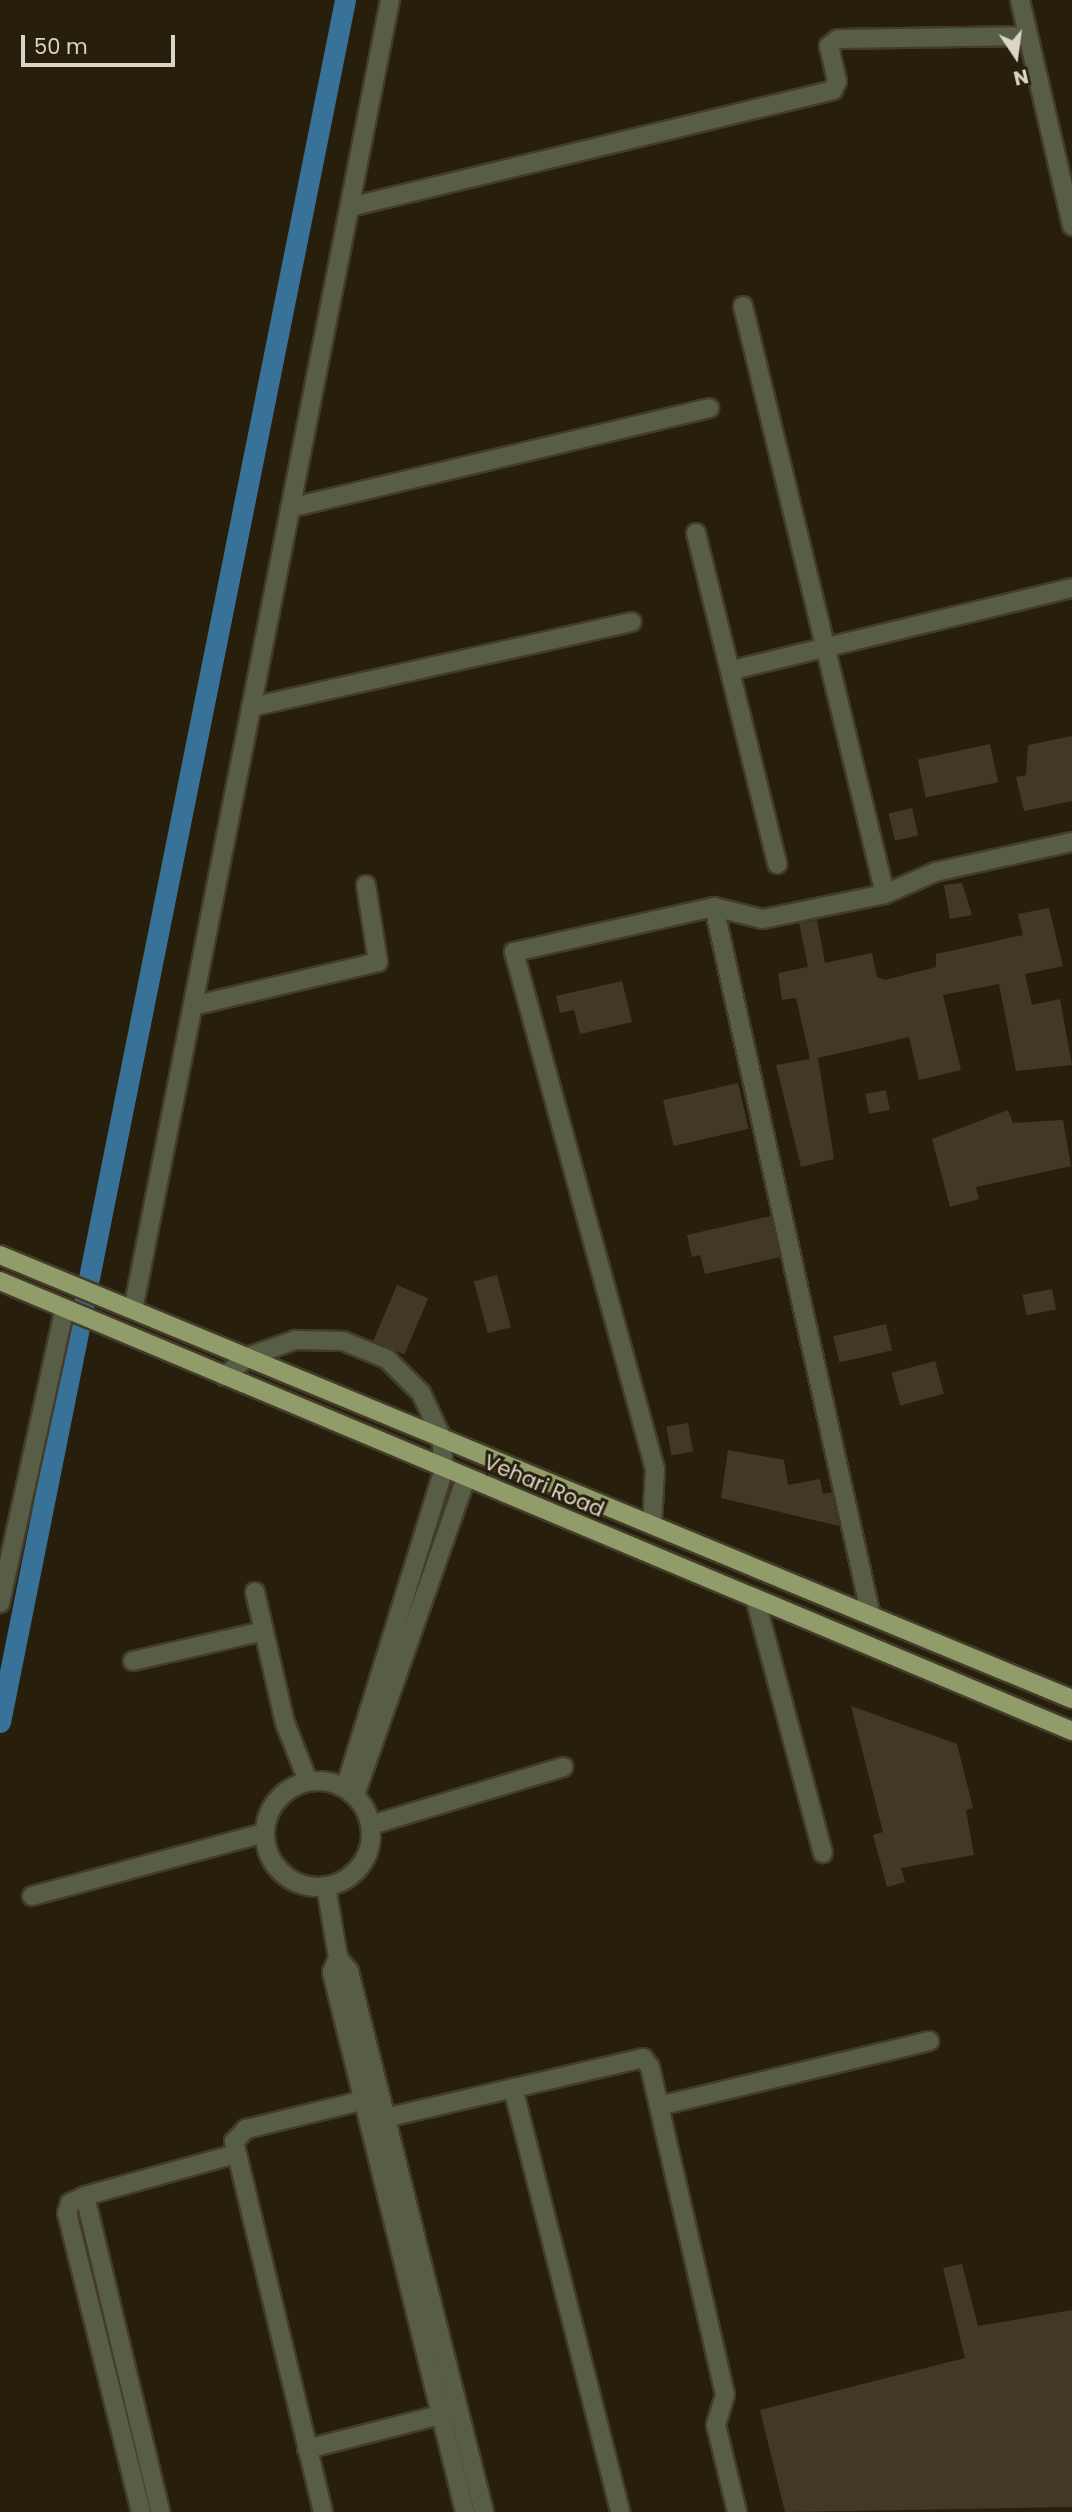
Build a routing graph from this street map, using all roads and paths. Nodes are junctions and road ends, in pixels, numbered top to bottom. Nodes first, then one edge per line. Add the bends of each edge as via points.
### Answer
1 (390, 0) edge
2 (1020, 0) edge
3 (1028, 36) junction
4 (350, 207) junction
5 (1072, 226) edge
6 (743, 306) dead end
7 (709, 408) dead end
8 (290, 509) junction
9 (696, 533) dead end
10 (1072, 588) edge
11 (632, 622) dead end
12 (828, 648) junction
13 (733, 670) junction
14 (251, 707) junction
15 (1072, 842) edge
16 (777, 864) dead end
17 (366, 886) dead end
18 (886, 894) junction
19 (714, 908) junction
20 (192, 1006) junction
21 (0, 1255) edge
22 (0, 1281) edge
23 (65, 1308) junction
24 (131, 1309) junction
25 (250, 1356) junction
26 (225, 1376) junction
27 (441, 1436) junction
28 (444, 1469) junction
29 (466, 1478) junction
30 (652, 1525) junction
31 (255, 1592) dead end
32 (755, 1598) junction
33 (0, 1603) edge
34 (871, 1616) junction
35 (264, 1631) junction
36 (133, 1661) dead end
37 (1072, 1699) edge
38 (1072, 1731) edge
39 (563, 1767) dead end
40 (308, 1781) junction
41 (350, 1792) junction
42 (370, 1825) junction
43 (264, 1833) junction
44 (823, 1853) dead end
45 (327, 1886) junction
46 (32, 1896) dead end
47 (929, 2041) dead end
48 (513, 2088) junction
49 (372, 2098) junction
50 (659, 2106) junction
51 (385, 2118) junction
52 (235, 2154) junction
53 (85, 2196) junction
54 (450, 2412) junction
55 (307, 2449) junction
56 (141, 2512) edge
57 (160, 2512) edge
58 (323, 2512) edge
59 (465, 2512) edge
60 (484, 2512) edge
61 (620, 2512) edge
62 (737, 2512) edge

1 - 4 street
2 - 3 street
3 - 4 street via 838,39 829,46 837,81 833,90
3 - 5 street
4 - 8 street
6 - 12 street
7 - 8 street
8 - 14 street
9 - 13 street
10 - 12 street
11 - 14 street
12 - 13 street
12 - 18 street
13 - 16 street
14 - 20 street
15 - 18 street via 936,872
17 - 20 street via 378,962
18 - 19 street via 763,919
19 - 30 street via 514,951 655,1469
19 - 34 street
20 - 24 street
21 - 24 main road, Vehari Road
22 - 23 main road, Vehari Road
23 - 26 main road, Vehari Road
23 - 33 street
24 - 25 main road, Vehari Road
25 - 26 street
25 - 27 main road, Vehari Road
25 - 27 street via 295,1340 343,1341 387,1359 421,1392
26 - 28 main road, Vehari Road
27 - 28 street
27 - 30 main road, Vehari Road
28 - 29 main road, Vehari Road
28 - 41 street
29 - 32 main road, Vehari Road
29 - 41 street
30 - 34 main road, Vehari Road
31 - 35 street
32 - 38 main road, Vehari Road
32 - 44 street
34 - 37 main road, Vehari Road
35 - 36 street
35 - 40 street via 285,1723
39 - 42 street
40 - 41 street
40 - 43 street via 277,1799
41 - 42 street
42 - 45 street via 366,1857 342,1881
43 - 45 street via 272,1860 291,1880
43 - 46 street
45 - 49 street via 338,1958 349,1971
47 - 50 street
48 - 50 street via 632,2056 650,2067
48 - 51 street
48 - 61 street
49 - 51 street
49 - 52 street via 246,2129 234,2141
49 - 54 street
50 - 62 street via 724,2395 716,2425
51 - 54 street
52 - 53 street
52 - 55 street
53 - 56 street via 70,2203 67,2213
53 - 57 street
54 - 55 street
54 - 59 street
54 - 60 street
55 - 58 street

